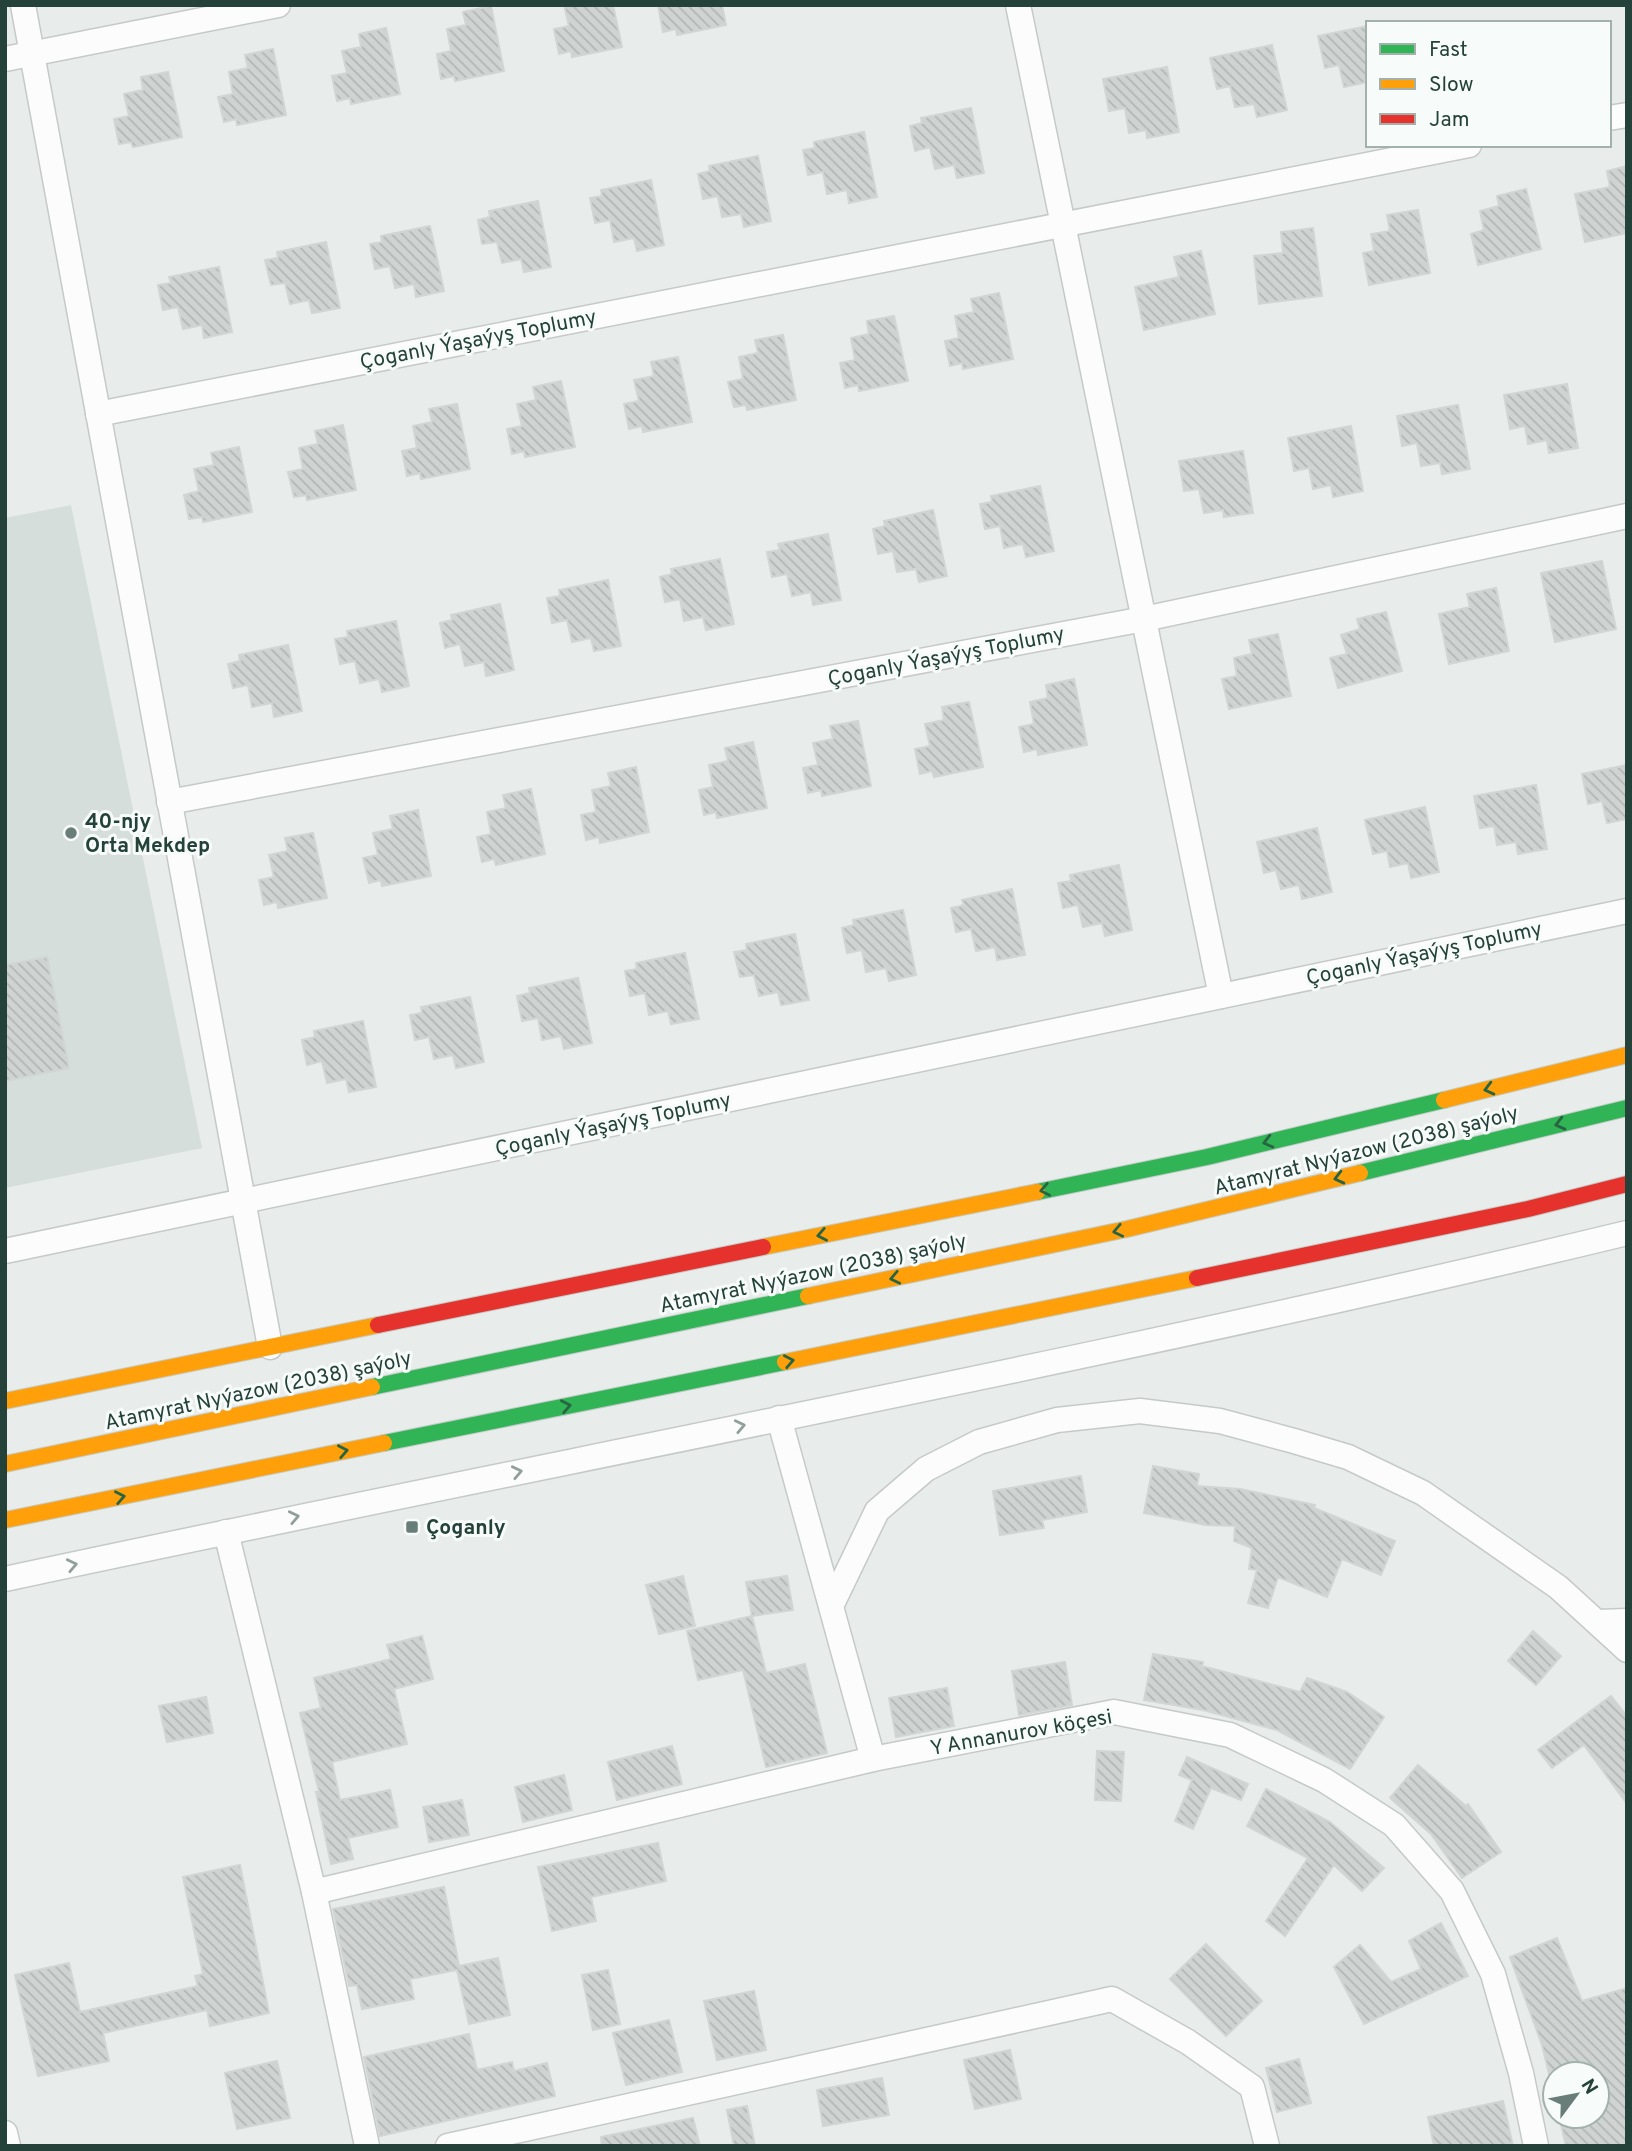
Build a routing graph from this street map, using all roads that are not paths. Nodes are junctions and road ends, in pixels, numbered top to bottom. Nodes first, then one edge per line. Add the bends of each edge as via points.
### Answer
1 (23, 5) edge
2 (278, 5) edge
3 (1018, 5) edge
4 (32, 54) junction
5 (5, 59) edge
6 (1459, 147) edge
7 (1063, 224) junction
8 (98, 414) junction
9 (1627, 516) edge
10 (1144, 619) junction
11 (169, 802) junction
12 (1627, 911) edge
13 (1221, 996) junction
14 (1627, 1055) edge
15 (1627, 1108) edge
16 (1627, 1184) edge
17 (243, 1201) junction
18 (1627, 1233) edge
19 (5, 1251) edge
20 (270, 1347) junction
21 (5, 1401) edge
22 (779, 1418) junction
23 (5, 1464) edge
24 (5, 1520) edge
25 (226, 1532) junction
26 (5, 1579) edge
27 (832, 1604) junction
28 (1627, 1621) edge
29 (1598, 1622) junction
30 (1627, 1650) edge
31 (873, 1759) junction
32 (314, 1892) junction
33 (5, 2133) edge
34 (8, 2146) edge
35 (367, 2146) edge
36 (448, 2146) edge
37 (1267, 2146) edge
38 (1536, 2146) edge

1 - 4 street
2 - 4 street
3 - 7 street
4 - 5 street
4 - 8 street
6 - 7 street, Çoganly Ýaşaýyş Toplumy
7 - 8 street, Çoganly Ýaşaýyş Toplumy
7 - 10 street
8 - 11 street
9 - 10 street, Çoganly Ýaşaýyş Toplumy
10 - 11 street, Çoganly Ýaşaýyş Toplumy
10 - 13 street
11 - 17 street
12 - 13 street, Çoganly Ýaşaýyş Toplumy
13 - 17 street, Çoganly Ýaşaýyş Toplumy
14 -> 20 main road via 1207,1157
15 -> 23 main road, Atamyrat Nyýazow (2038) şaýoly via 1127,1229
24 -> 16 main road via 1039,1311 1528,1209
17 - 19 street, Çoganly Ýaşaýyş Toplumy
17 - 20 street
18 - 22 street
20 - 21 main road
25 -> 22 street
22 - 27 street
26 -> 25 street
25 - 32 street
27 - 29 street via 877,1511 926,1469 979,1442 1057,1420 1140,1412 1220,1421 1348,1457 1423,1493 1558,1587
27 - 31 street
28 - 29 street
29 - 30 street
31 - 32 street, Y Annanurov köçesi
31 - 38 street, Y Annanurov köçesi via 1114,1712 1230,1735 1324,1780 1394,1825 1452,1891 1493,1974
32 - 35 street
33 - 34 street
36 - 37 street via 1112,1999 1188,2042 1252,2087

